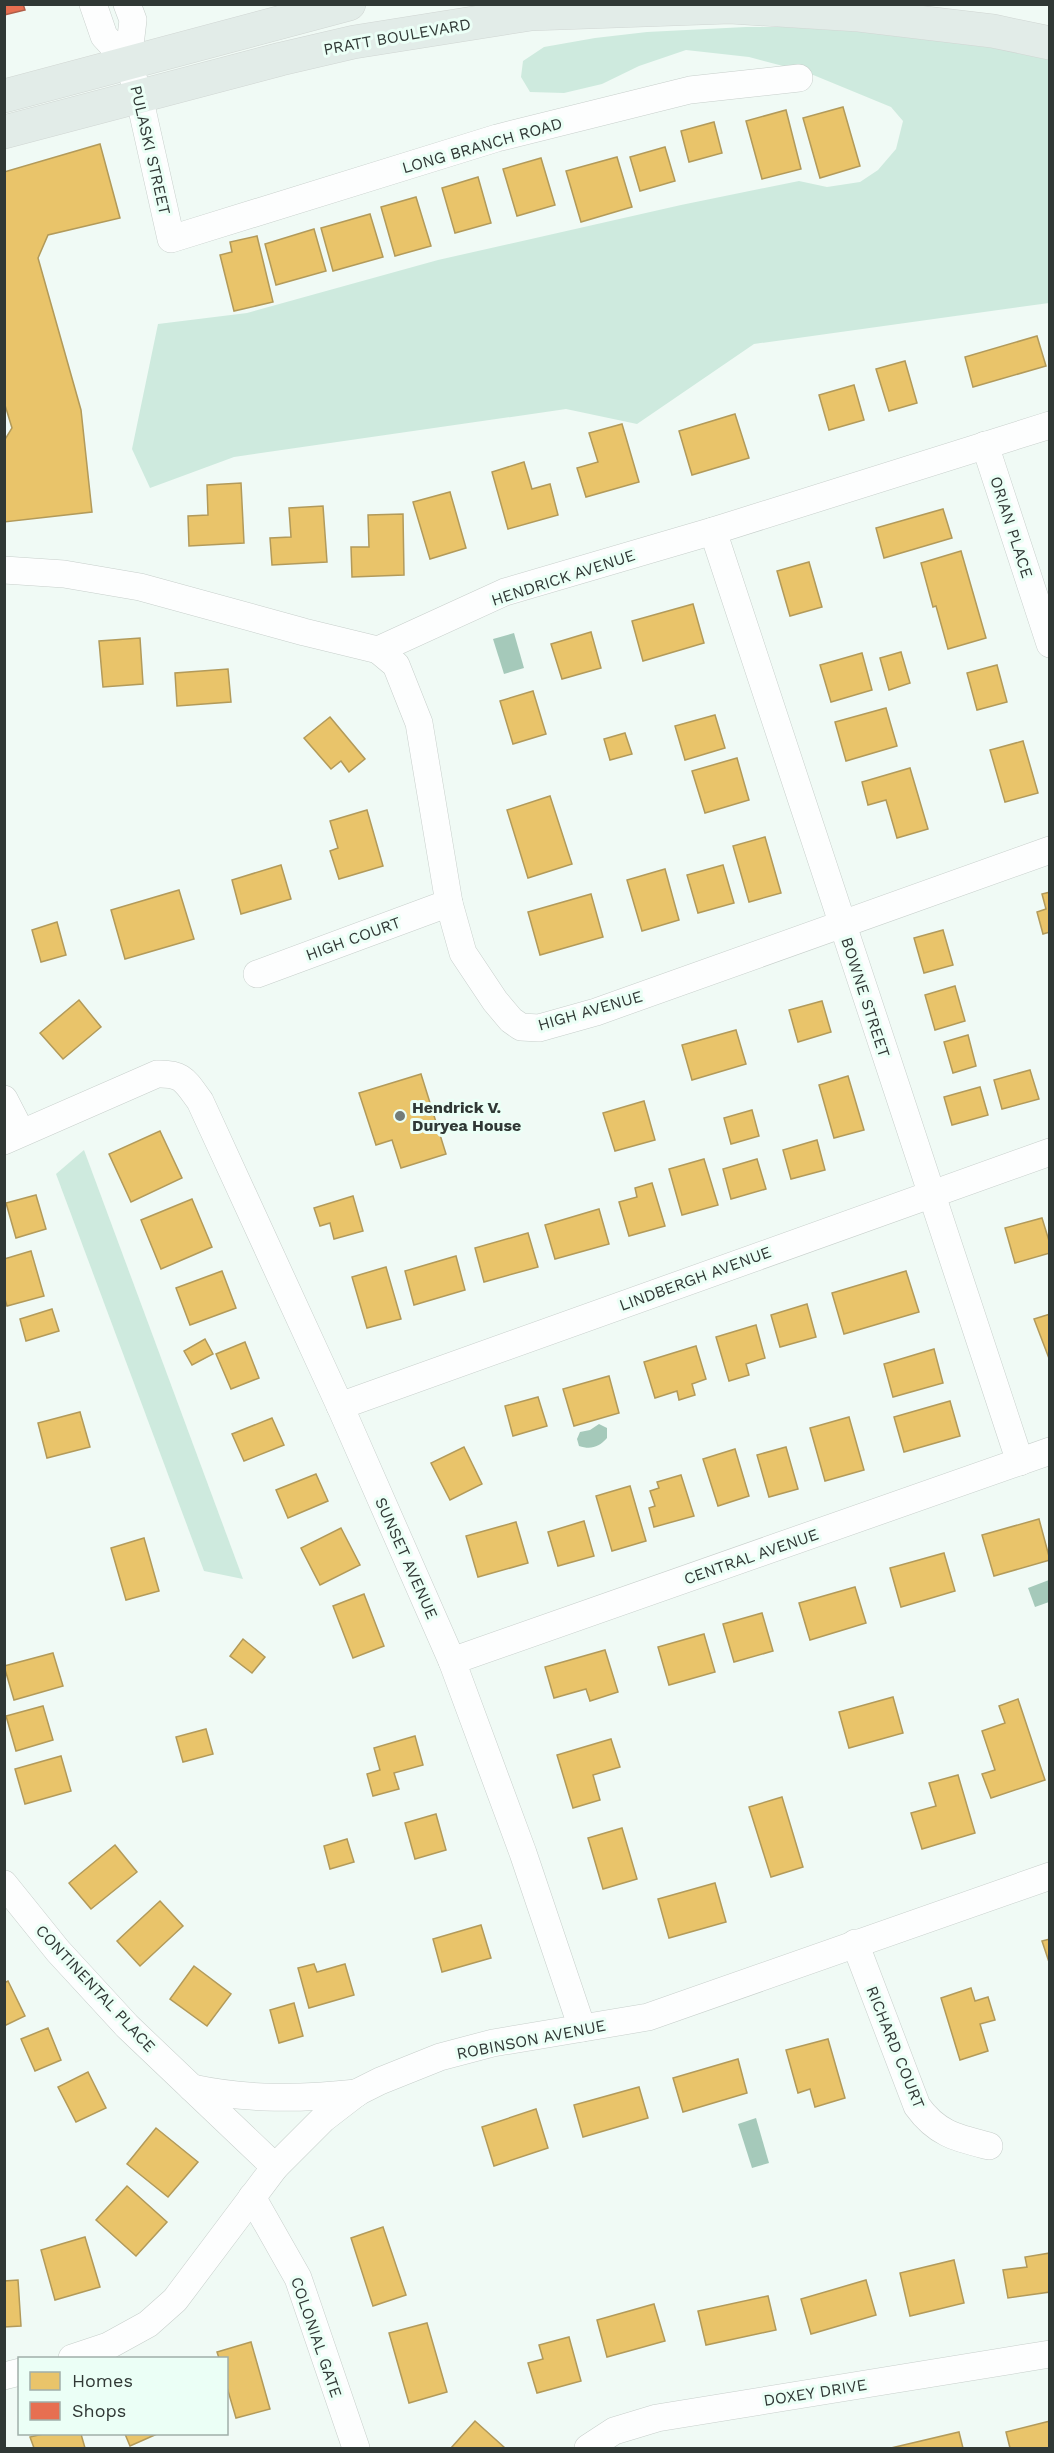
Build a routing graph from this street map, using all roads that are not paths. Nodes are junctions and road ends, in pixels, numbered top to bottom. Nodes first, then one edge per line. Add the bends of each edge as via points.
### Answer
1 (93, 4) edge
2 (127, 4) edge
3 (349, 4) edge
4 (1050, 43) edge
5 (128, 62) junction
6 (799, 78) dead end
7 (4, 96) edge
8 (139, 96) junction
9 (4, 132) edge
10 (171, 239) joint
11 (1050, 425) edge
12 (985, 446) junction
13 (713, 531) junction
14 (4, 570) edge
15 (1050, 644) edge
16 (378, 650) junction
17 (1050, 850) edge
18 (449, 903) junction
19 (842, 924) junction
20 (257, 974) dead end
21 (4, 1099) edge
22 (13, 1137) edge
23 (1050, 1152) edge
24 (931, 1194) junction
25 (340, 1406) junction
26 (1050, 1451) edge
27 (1020, 1462) junction
28 (452, 1661) junction
29 (1050, 1876) edge
30 (4, 1884) edge
31 (855, 1943) junction
32 (582, 2028) junction
33 (192, 2088) junction
34 (358, 2092) junction
35 (989, 2146) dead end
36 (274, 2167) junction
37 (252, 2197) junction
38 (1050, 2354) edge
39 (75, 2357) edge
40 (356, 2448) edge
41 (588, 2448) edge

1 - 5 street, PULASKI STREET via 104,36
2 - 5 street, PULASKI STREET via 133,20
3 - 5 main road
4 - 8 main road, PRATT BOULEVARD via 993,31 859,15 730,7 531,14 354,42
5 - 7 main road
5 - 8 street, PULASKI STREET
6 - 10 street, LONG BRANCH ROAD via 690,90 497,138
8 - 9 main road, PRATT BOULEVARD
8 - 10 street, PULASKI STREET
11 - 12 street, HENDRICK AVENUE
12 - 13 street, HENDRICK AVENUE
12 - 15 street, ORIAN PLACE
13 - 16 street, HENDRICK AVENUE via 505,592
13 - 19 street, BOWNE STREET
14 - 16 street via 64,574 140,587
16 - 18 street, HIGH AVENUE via 396,665 419,723
17 - 19 street, HIGH AVENUE
18 - 19 street, HIGH AVENUE via 463,953 495,1001 520,1027 539,1029
18 - 20 street, HIGH COURT
19 - 24 street, BOWNE STREET
21 - 22 street
22 - 25 street, SUNSET AVENUE via 157,1074 174,1073 182,1077 200,1101
23 - 24 street, LINDBERGH AVENUE
24 - 25 street, LINDBERGH AVENUE
24 - 27 street, BOWNE STREET
25 - 28 street, SUNSET AVENUE
26 - 27 street, CENTRAL AVENUE
27 - 28 street, CENTRAL AVENUE
28 - 32 street, SUNSET AVENUE via 523,1852
29 - 31 street, ROBINSON AVENUE
30 - 33 street, CONTINENTAL PLACE via 58,1951
31 - 32 street, ROBINSON AVENUE via 648,2017
31 - 35 street, RICHARD COURT via 917,2106 939,2129 959,2139
32 - 34 street, ROBINSON AVENUE via 493,2043 440,2057
33 - 34 street via 263,2098
33 - 36 street, CONTINENTAL PLACE
34 - 36 street, ROBINSON AVENUE
36 - 37 street, ROBINSON AVENUE
37 - 39 street, ROBINSON AVENUE via 175,2300 148,2324 108,2346
37 - 40 street, COLONIAL GATE via 298,2278
38 - 41 street, DOXEY DRIVE via 657,2418 614,2431

